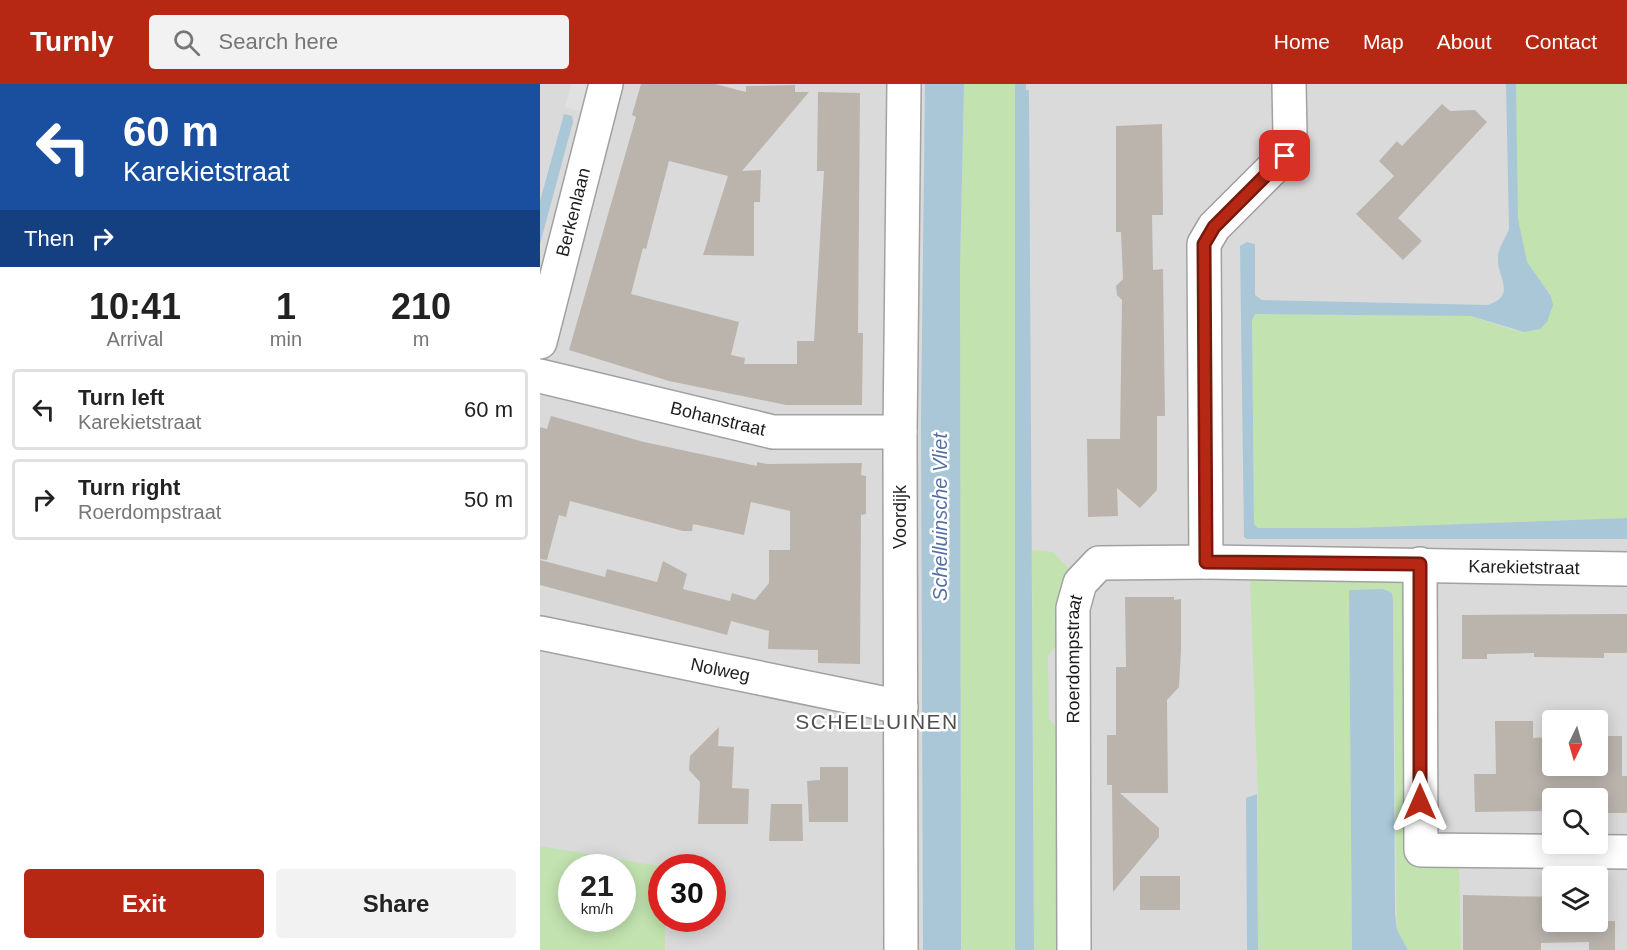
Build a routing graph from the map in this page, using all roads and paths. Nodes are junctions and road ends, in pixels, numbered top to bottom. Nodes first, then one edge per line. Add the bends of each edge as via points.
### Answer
1 (606, 84) edge
2 (904, 84) edge
3 (1289, 84) edge
4 (540, 342) edge
5 (540, 376) edge
6 (900, 432) junction
7 (1206, 562) junction
8 (1420, 564) junction
9 (1627, 569) edge
10 (540, 633) edge
11 (901, 707) junction
12 (1627, 852) edge
13 (901, 950) edge
14 (1074, 950) edge

1 - 4 street, Berkenlaan
2 - 6 street, Voordijk
3 - 7 street via 1290,134 1285,156 1214,227 1204,244
5 - 6 street, Bohanstraat via 773,432
6 - 11 street, Voordijk
7 - 8 street, Karekietstraat
7 - 14 street, Roerdompstraat via 1099,563 1080,583 1073,608
8 - 9 street, Karekietstraat
8 - 12 street via 1420,850
10 - 11 street, Nolweg
11 - 13 street, Voordijk

